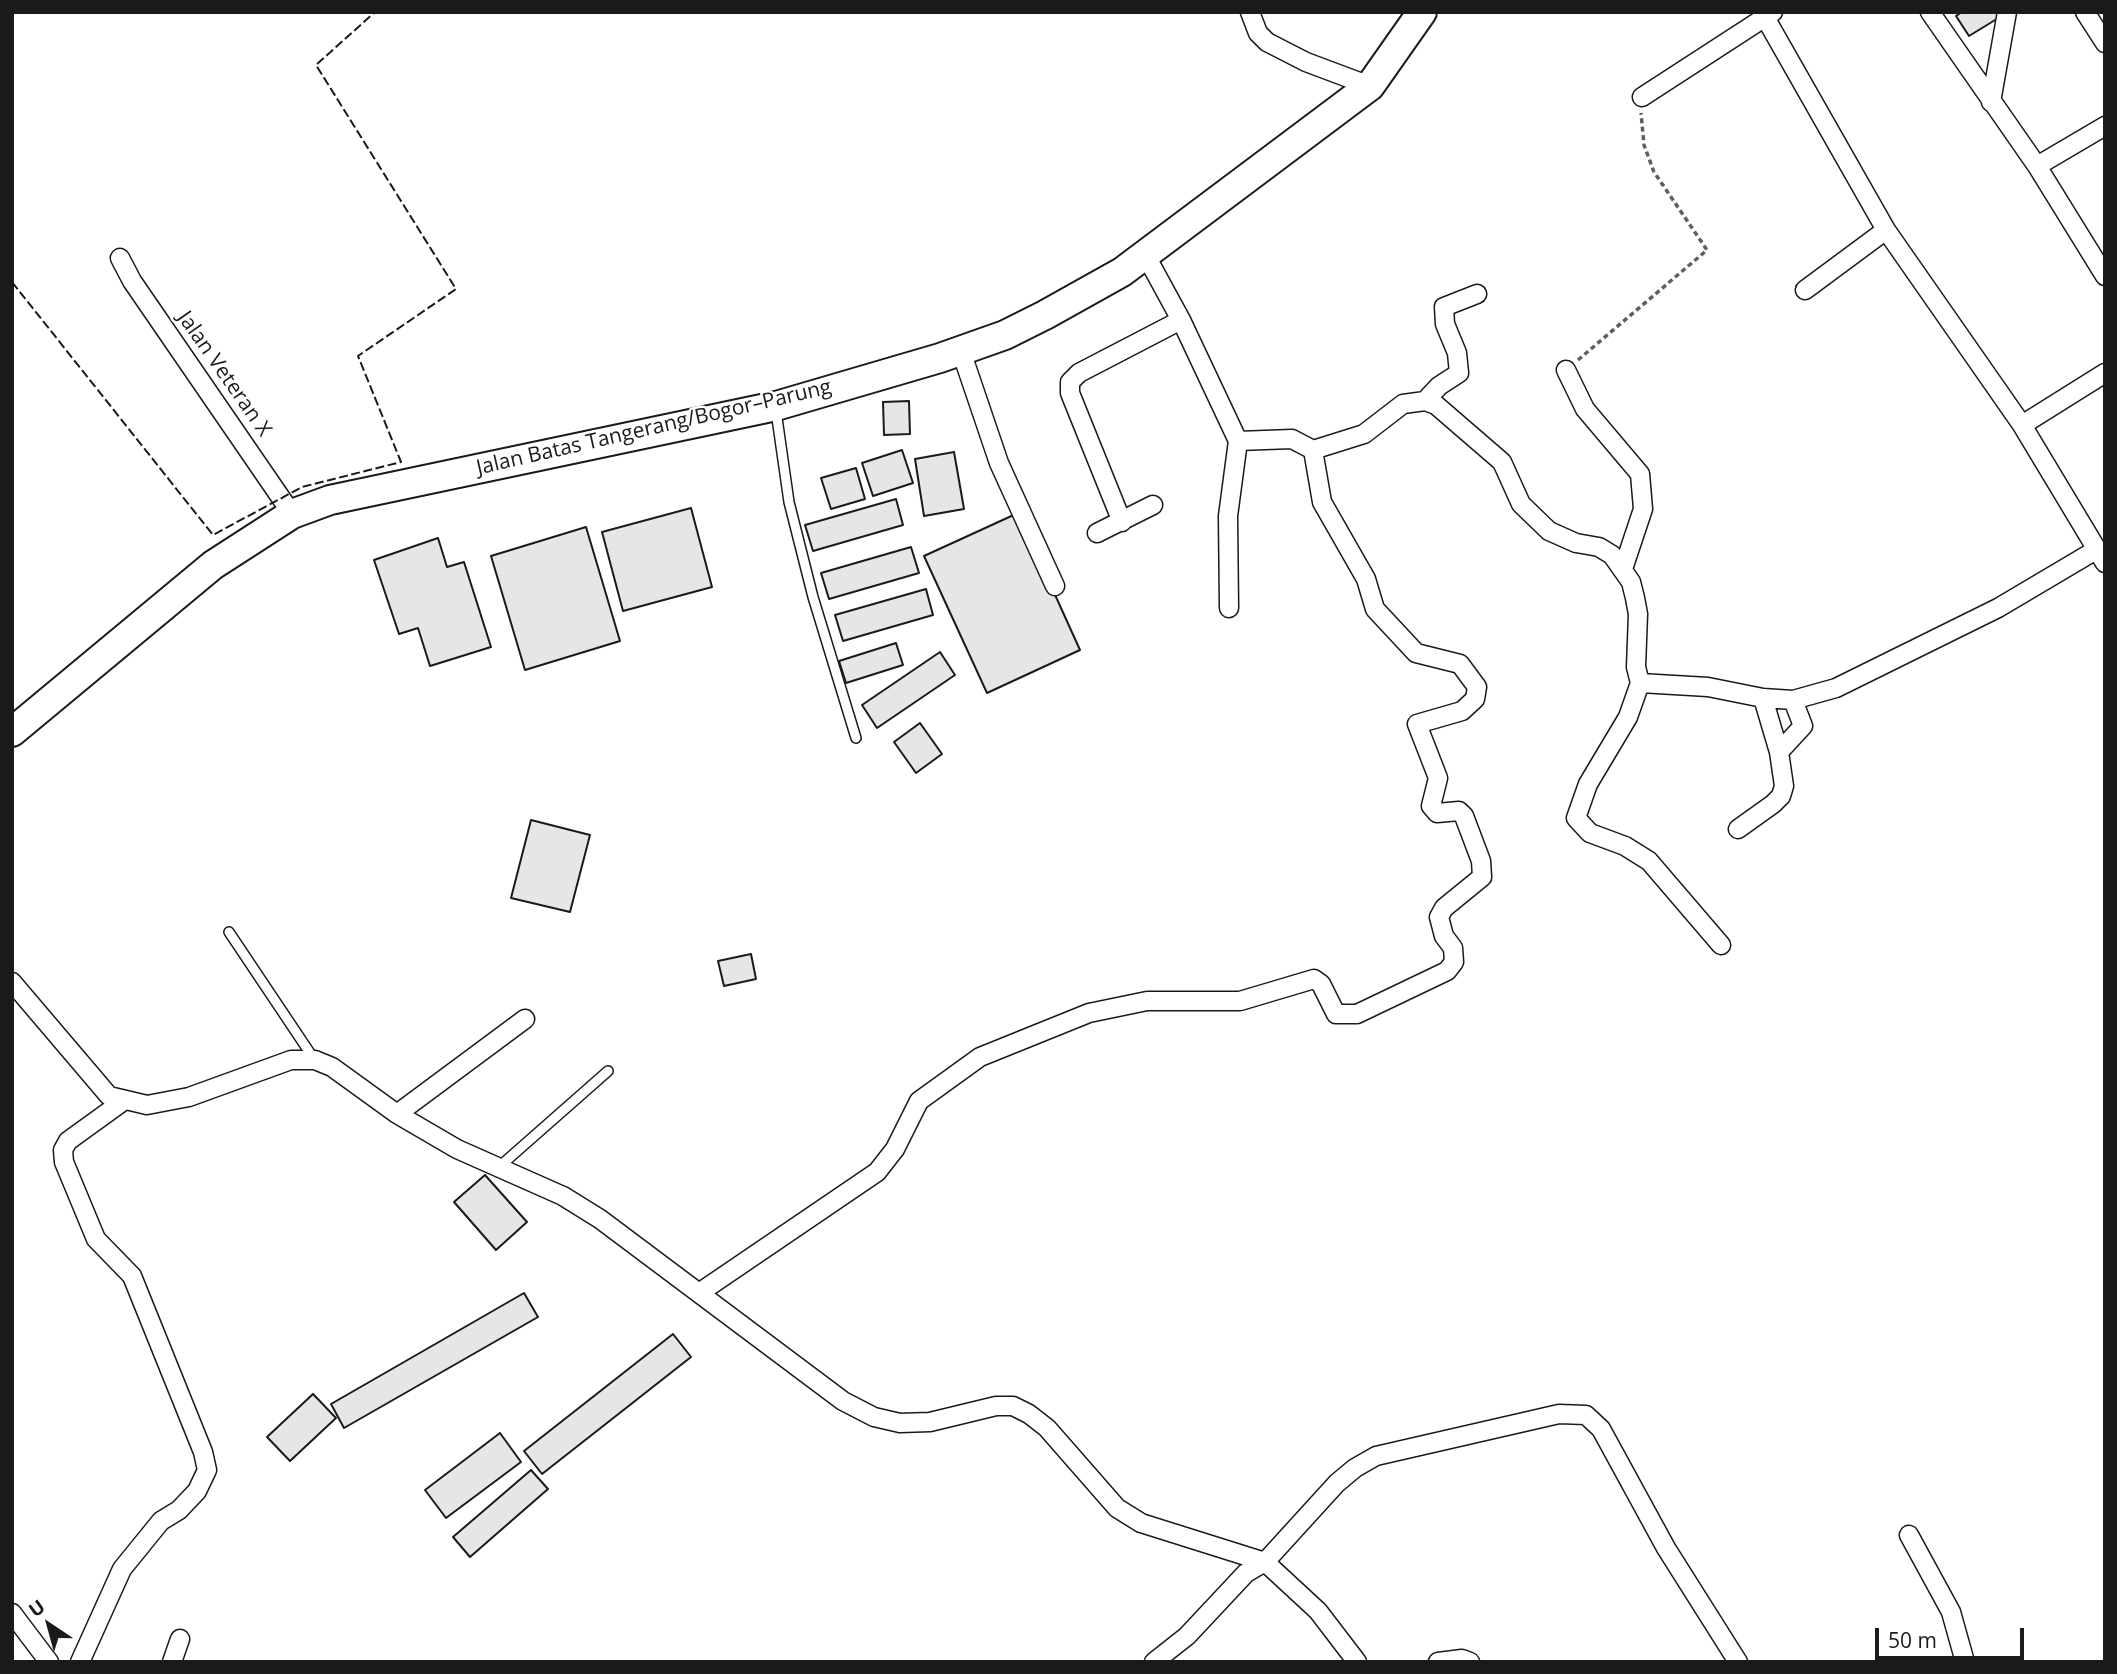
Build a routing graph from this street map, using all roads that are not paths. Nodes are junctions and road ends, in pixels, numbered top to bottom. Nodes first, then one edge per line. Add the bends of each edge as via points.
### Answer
1 (1250, 12) edge
2 (1930, 12) edge
3 (2007, 12) edge
4 (2085, 12) edge
5 (1419, 13) edge
6 (1767, 14) edge
7 (2105, 43) edge
8 (1370, 86) junction
9 (1642, 97) road end
10 (1991, 103) junction
11 (2105, 126) edge
12 (2036, 166) junction
13 (1886, 230) junction
14 (1145, 254) junction
15 (120, 258) dead end
16 (2105, 276) edge
17 (1805, 290) dead end
18 (1477, 294) dead end
19 (1181, 320) junction
20 (961, 351) junction
21 (1566, 370) road end
22 (2105, 373) edge
23 (1425, 401) junction
24 (776, 406) junction
25 (2022, 425) junction
26 (1238, 441) junction
27 (1313, 450) junction
28 (1153, 505) dead end
29 (292, 514) junction
30 (1122, 522) junction
31 (1097, 533) dead end
32 (2100, 557) edge
33 (1623, 569) junction
34 (1055, 586) dead end
35 (1229, 608) dead end
36 (1640, 683) junction
37 (1763, 698) junction
38 (1793, 700) junction
39 (12, 732) edge
40 (856, 738) dead end
41 (1779, 752) junction
42 (1738, 830) dead end
43 (229, 932) dead end
44 (1721, 945) dead end
45 (12, 982) edge
46 (525, 1019) dead end
47 (314, 1060) junction
48 (608, 1071) dead end
49 (122, 1102) junction
50 (397, 1114) junction
51 (497, 1168) junction
52 (699, 1293) junction
53 (1909, 1535) dead end
54 (1265, 1562) junction
55 (12, 1613) edge
56 (180, 1639) dead end
57 (49, 1662) edge
58 (80, 1662) edge
59 (172, 1662) edge
60 (1154, 1662) edge
61 (1357, 1662) edge
62 (1438, 1662) edge
63 (1470, 1662) edge
64 (1738, 1662) edge
65 (1965, 1662) edge

1 - 8 street via 1267,42
2 - 10 street
3 - 10 street
4 - 7 street
5 - 8 main road, Jalan Batas Tangerang/Bogor–Parung
6 - 9 street
6 - 13 street
8 - 14 main road, Jalan Batas Tangerang/Bogor–Parung
10 - 12 street
11 - 12 street
12 - 16 street
13 - 17 street
13 - 25 street
14 - 19 street
14 - 20 main road, Jalan Batas Tangerang/Bogor–Parung via 1045,315
15 - 29 street, Jalan Veteran X
18 - 23 street via 1444,307 1459,373
19 - 26 street
19 - 30 street via 1070,382 1070,393
20 - 24 main road, Jalan Batas Tangerang/Bogor–Parung
20 - 34 street via 999,463
21 - 33 street via 1585,409 1640,474 1643,509
22 - 25 street
23 - 27 street via 1403,404 1364,434
23 - 33 street via 1502,462 1521,504 1549,531 1599,547
24 - 29 main road, Jalan Batas Tangerang/Bogor–Parung via 343,497
24 - 40 lane via 789,502
25 - 32 street
26 - 27 street via 1292,439
26 - 35 street via 1228,516
27 - 52 street via 1322,502 1363,572 1375,609 1416,653 1460,664 1477,687 1475,699 1462,711 1417,724 1438,778 1432,806 1437,813 1459,811 1481,861 1482,877 1444,908 1439,918 1454,962 1447,971 1357,1014 1336,1014 1314,979 1240,1001 1147,1001 1089,1013 980,1057 919,1101 895,1149 877,1172
28 - 30 street
29 - 39 main road, Jalan Batas Tangerang/Bogor–Parung via 213,565
30 - 31 street
32 - 38 street via 1892,662 1836,688
33 - 36 street via 1638,614 1636,667
36 - 37 street via 1708,687
36 - 44 street via 1628,717 1588,784 1576,818 1590,833 1649,861
37 - 38 street
37 - 41 street
38 - 41 street via 1803,726
41 - 42 street via 1781,796
43 - 47 lane
45 - 49 street via 100,1088
46 - 50 street
47 - 49 street via 291,1060 189,1097 147,1105
47 - 50 street via 332,1067
48 - 51 lane
49 - 58 street via 68,1141 64,1162 96,1239 132,1276 207,1469 197,1491 161,1521 122,1569
50 - 51 street
51 - 52 street via 563,1196
52 - 54 street via 843,1401 874,1418 930,1422 1013,1406 1046,1428 1098,1489 1141,1523
53 - 65 street via 1951,1612
54 - 60 street via 1246,1573 1187,1636
54 - 61 street via 1318,1611
54 - 64 street via 1337,1483 1376,1456 1559,1414 1586,1415 1601,1429 1666,1548
55 - 57 street
56 - 59 street
62 - 63 street

